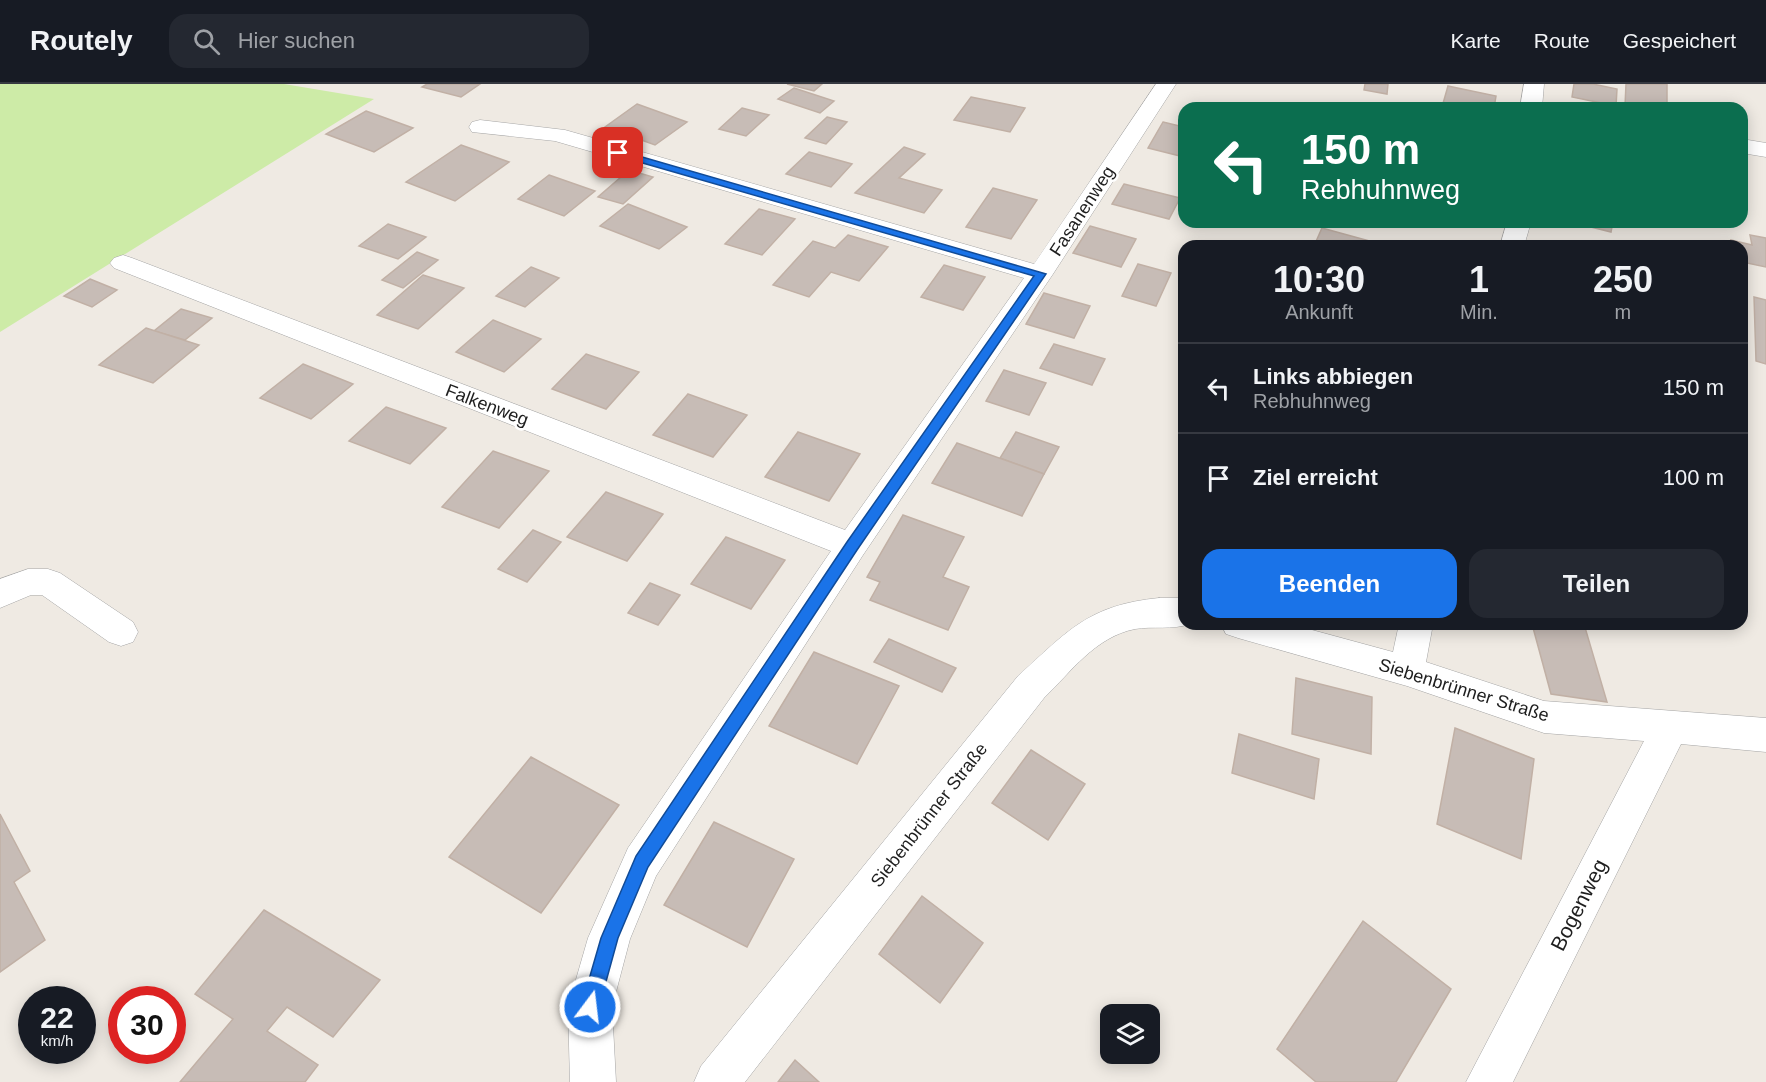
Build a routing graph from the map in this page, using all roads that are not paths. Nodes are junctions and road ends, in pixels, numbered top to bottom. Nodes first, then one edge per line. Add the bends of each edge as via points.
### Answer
1 (1166, 84) edge
2 (1534, 84) edge
3 (1536, 102) edge
4 (480, 127) dead end
5 (1748, 147) edge
6 (1766, 150) edge
7 (123, 263) dead end
8 (1040, 274) junction
9 (852, 546) junction
10 (0, 594) edge
11 (1178, 612) edge
12 (1260, 630) edge
13 (1415, 630) edge
14 (121, 632) dead end
15 (1407, 671) junction
16 (1670, 728) junction
17 (1766, 735) edge
18 (593, 1082) edge
19 (717, 1082) edge
20 (1489, 1082) edge

1 - 8 street, Fasanenweg
2 - 3 street
4 - 8 street via 557,135
5 - 6 street
7 - 9 street, Falkenweg
8 - 9 street, Fasanenweg
9 - 18 street, Fasanenweg via 642,862 609,938 590,1007
10 - 14 street via 28,582 48,582
11 - 19 street, Siebenbrünner Straße via 1128,617 1090,633 1031,687
12 - 15 street, Siebenbrünner Straße
13 - 15 street
15 - 16 street, Siebenbrünner Straße via 1544,717
16 - 17 street, Siebenbrünner Straße
16 - 20 street, Bogenweg

